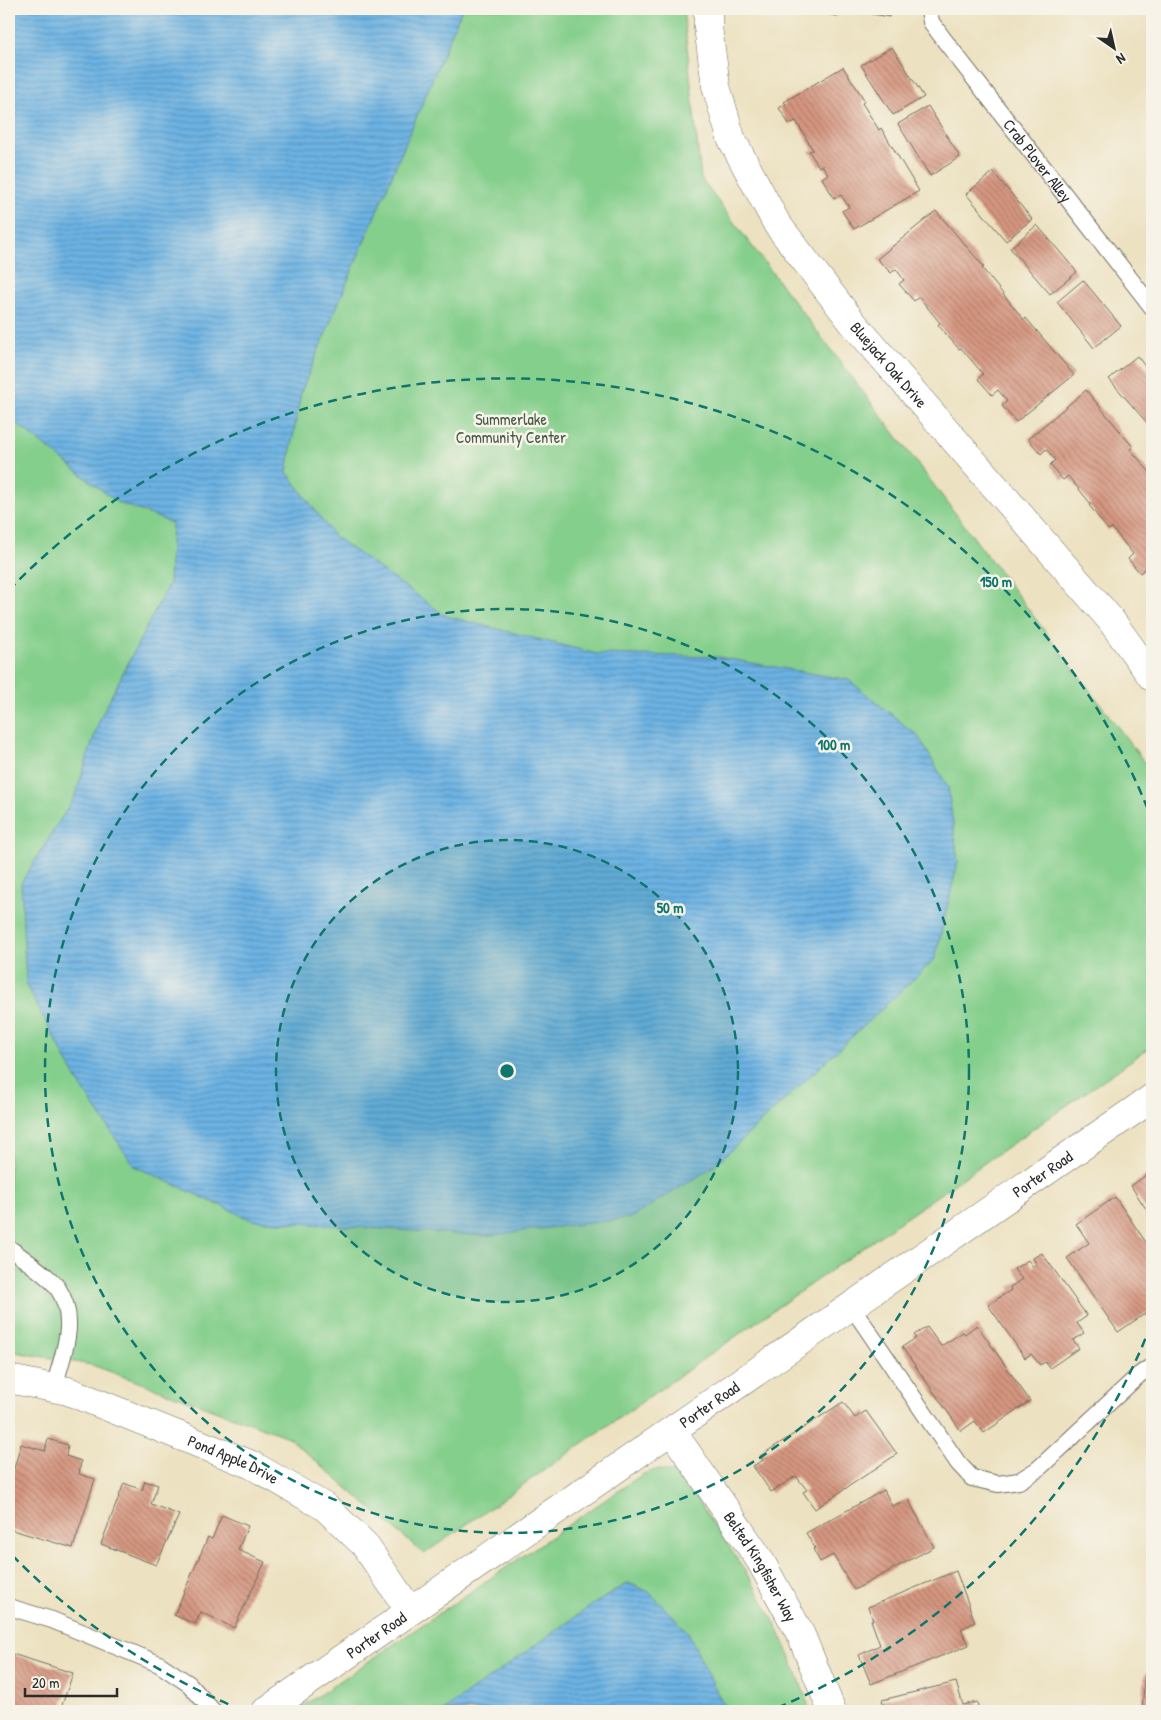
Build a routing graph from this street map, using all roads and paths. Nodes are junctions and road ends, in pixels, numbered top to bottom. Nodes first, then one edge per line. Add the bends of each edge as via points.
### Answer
1 (708, 9) edge
2 (929, 9) edge
3 (1152, 307) edge
4 (1152, 677) edge
5 (1152, 1098) edge
6 (9, 1248) edge
7 (852, 1307) junction
8 (1152, 1366) edge
9 (9, 1379) edge
10 (54, 1387) junction
11 (672, 1431) junction
12 (9, 1607) edge
13 (410, 1611) junction
14 (213, 1711) edge
15 (266, 1711) edge
16 (832, 1711) edge

1 - 4 street, Bluejack Oak Drive via 716,86 731,138 777,224 852,324 1110,618
2 - 3 lane, Crab Plover Alley via 931,22 945,42
5 - 7 street, Porter Road
6 - 10 lane via 56,1286 67,1310 69,1330
7 - 8 lane via 958,1464 972,1478 998,1484 1018,1481 1038,1469
7 - 11 street, Porter Road
9 - 10 street, Pond Apple Drive
10 - 13 street, Pond Apple Drive via 252,1465 325,1507 364,1544
11 - 13 street, Porter Road
11 - 16 street, Belted Kingfisher Way via 760,1560 801,1635
12 - 14 lane via 52,1620 159,1664 189,1684
13 - 15 street, Porter Road

